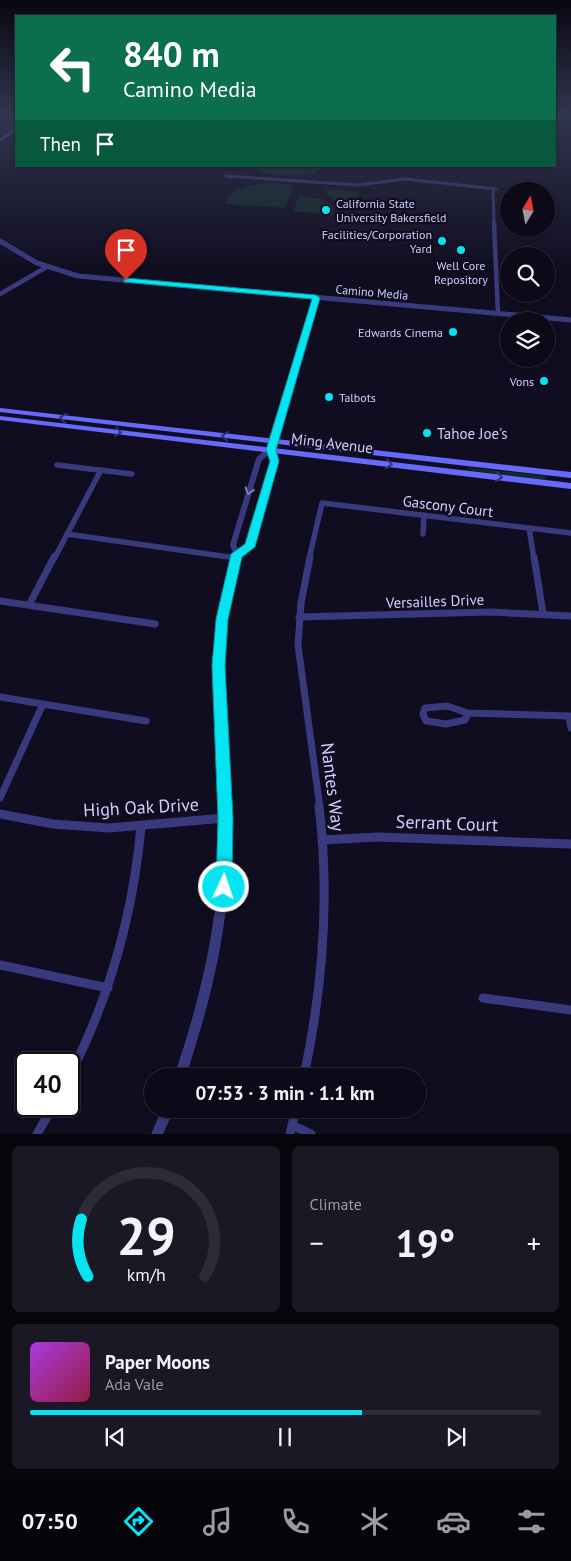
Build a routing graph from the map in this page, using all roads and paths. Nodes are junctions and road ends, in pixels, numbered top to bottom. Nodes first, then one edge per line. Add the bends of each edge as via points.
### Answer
1 (226, 176) dead end
2 (0, 241) edge
3 (45, 268) junction
4 (0, 294) edge
5 (316, 298) junction
6 (498, 314) junction
7 (571, 320) edge
8 (0, 410) edge
9 (0, 418) edge
10 (272, 446) junction
11 (57, 465) dead end
12 (101, 470) junction
13 (132, 474) dead end
14 (571, 475) edge
15 (571, 486) edge
16 (322, 503) joint
17 (424, 515) junction
18 (530, 528) junction
19 (571, 533) edge
20 (67, 534) junction
21 (423, 534) dead end
22 (236, 556) junction
23 (0, 601) edge
24 (29, 606) junction
25 (543, 613) junction
26 (571, 616) edge
27 (299, 617) junction
28 (155, 624) dead end
29 (0, 697) edge
30 (43, 704) junction
31 (468, 713) junction
32 (570, 716) edge
33 (146, 721) dead end
34 (571, 728) edge
35 (0, 798) edge
36 (0, 814) edge
37 (225, 818) junction
38 (141, 826) junction
39 (323, 840) junction
40 (571, 844) edge
41 (0, 965) edge
42 (108, 988) junction
43 (483, 998) dead end
44 (571, 1010) edge
45 (80, 1053) edge
46 (183, 1068) edge
47 (305, 1068) edge
48 (47, 1117) edge
49 (164, 1118) edge
50 (291, 1129) edge
51 (37, 1134) edge
52 (157, 1134) edge
53 (311, 1134) edge

1 - 6 street via 358,185 406,179 494,189
2 - 3 street, Camino Media via 22,258
3 - 4 street
3 - 5 street, Camino Media via 88,277
5 - 6 street, Camino Media
5 - 10 street
6 - 7 street, Camino Media
10 -> 8 main road, Ming Avenue
9 -> 10 main road, Ming Avenue
10 - 14 main road, Ming Avenue
10 -> 15 main road, Ming Avenue
10 -> 22 street via 259,459 232,545
10 - 22 street via 274,461 250,547
11 - 12 street
12 - 13 street
12 - 20 street
16 - 17 street, Gascony Court
16 - 27 street, Nantes Way
17 - 18 street, Gascony Court
17 - 21 street
18 - 19 street, Gascony Court
18 - 25 street
20 - 22 street
20 - 24 street
22 - 37 street via 222,619 219,650
23 - 24 street
24 - 28 street
25 - 26 street, Versailles Drive
25 - 27 street, Versailles Drive
27 - 39 street, Nantes Way via 300,672
29 - 30 street
30 - 33 street
30 - 35 street
31 - 31 street via 465,720 447,724 434,724 422,714 425,708 434,706 448,706
31 - 32 street
32 - 34 street
36 - 38 street, High Oak Drive via 80,827
37 - 38 street, High Oak Drive
37 - 46 street via 224,887 219,927 200,1014
38 - 42 street via 129,918
39 - 40 street, Serrant Court via 377,837
39 - 47 street, Nantes Way via 325,910 322,951
41 - 42 street
42 - 45 street
43 - 44 street
48 - 51 street
49 - 52 street
50 - 53 street

